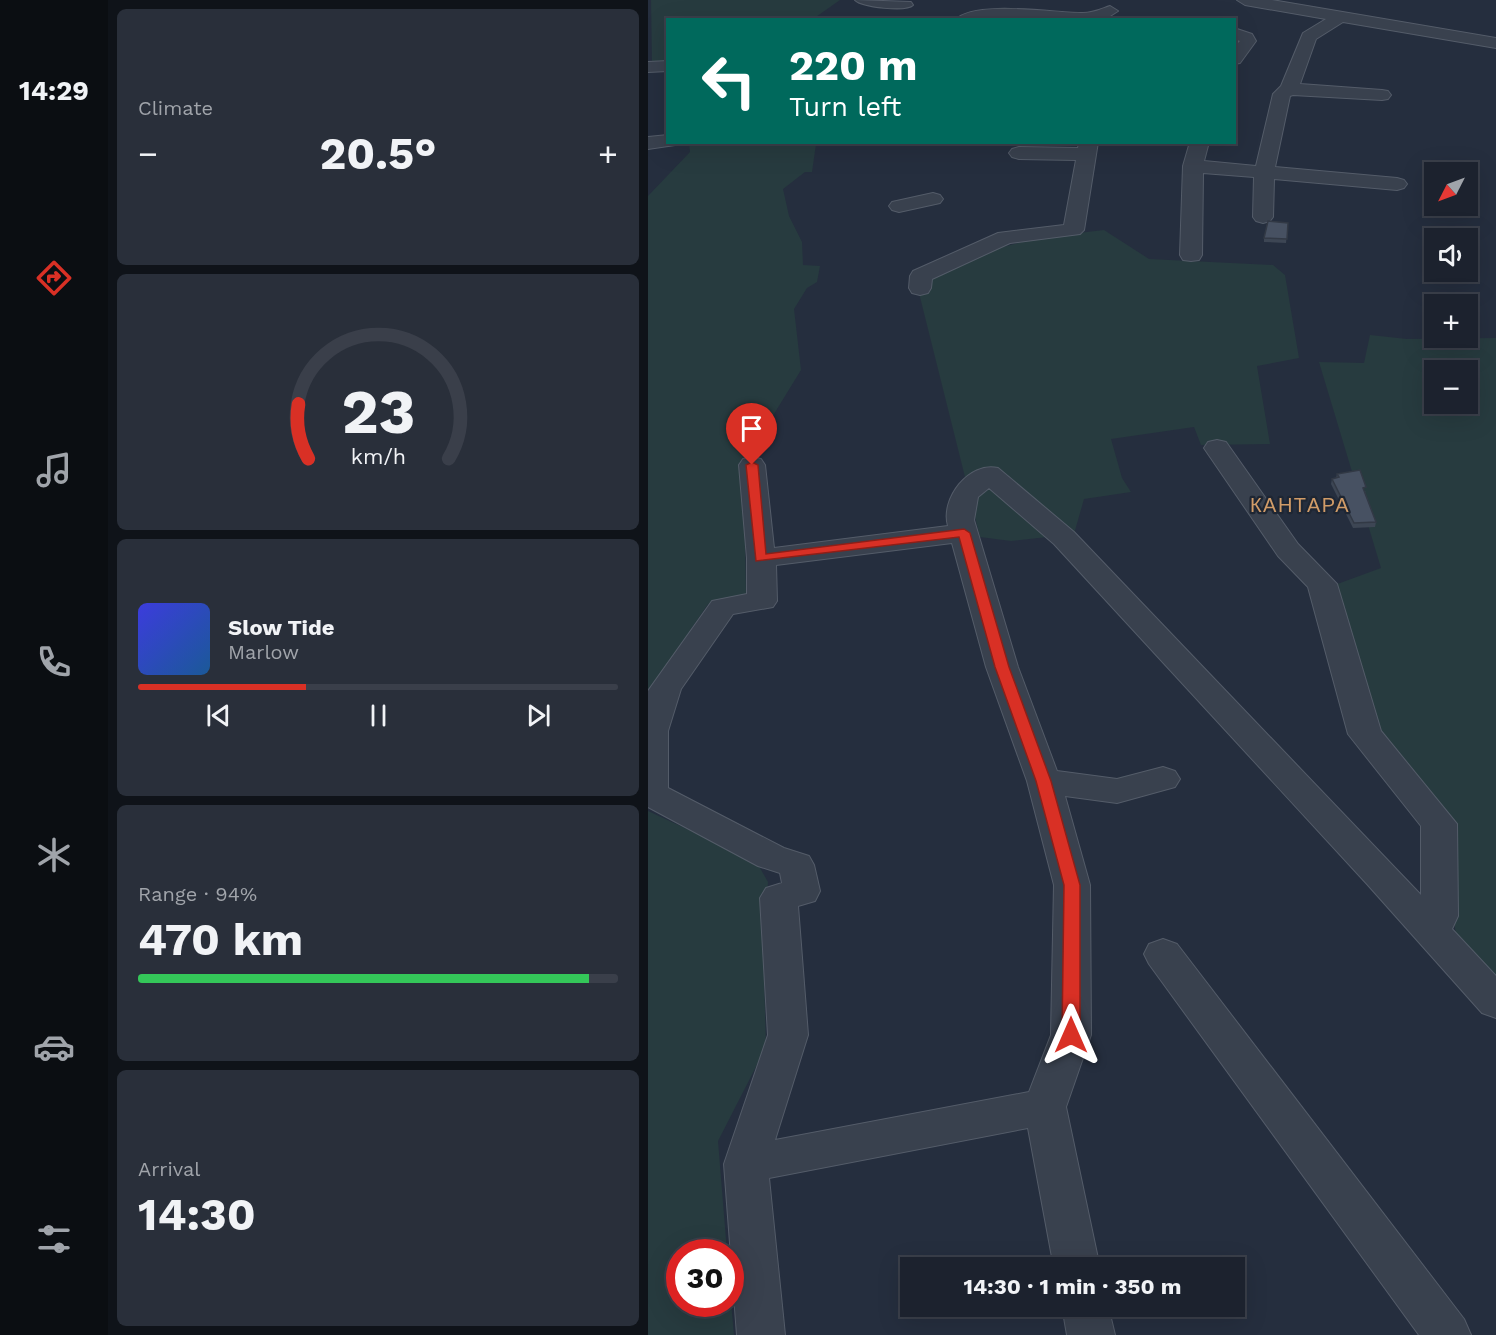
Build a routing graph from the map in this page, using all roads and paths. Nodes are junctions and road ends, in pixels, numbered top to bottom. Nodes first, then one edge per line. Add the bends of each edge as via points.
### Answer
1 (863, 0) edge
2 (1245, 0) edge
3 (911, 3) edge
4 (1116, 10) edge
5 (1339, 17) junction
6 (898, 18) edge
7 (967, 18) edge
8 (1085, 18) edge
9 (1085, 18) edge
10 (1236, 34) edge
11 (1496, 43) edge
12 (1236, 56) edge
13 (666, 66) edge
14 (648, 67) edge
15 (1289, 89) junction
16 (1382, 95) dead end
17 (666, 141) edge
18 (648, 143) edge
19 (1199, 144) edge
20 (1088, 148) edge
21 (1019, 153) dead end
22 (1193, 166) junction
23 (1264, 173) junction
24 (1397, 184) dead end
25 (933, 198) dead end
26 (899, 206) dead end
27 (1263, 217) dead end
28 (1191, 255) dead end
29 (920, 288) dead end
30 (1217, 448) dead end
31 (752, 465) dead end
32 (964, 533) junction
33 (761, 558) junction
34 (1163, 779) dead end
35 (1044, 781) junction
36 (1432, 932) junction
37 (1163, 954) dead end
38 (1496, 1002) edge
39 (1044, 1107) junction
40 (746, 1164) junction
41 (1075, 1257) edge
42 (1087, 1317) edge
43 (761, 1335) edge
44 (1091, 1335) edge
45 (1447, 1335) edge

1 - 3 street
2 - 5 street
3 - 6 street
4 - 9 street
5 - 11 street
5 - 15 street via 1309,36
7 - 8 street via 1003,14
10 - 12 street via 1248,41
13 - 14 street
15 - 16 street
15 - 23 street via 1282,94
17 - 18 street
19 - 22 street
20 - 21 street
20 - 29 street via 1072,230 987,236 921,276
22 - 23 street
22 - 28 street
23 - 24 street
23 - 27 street
25 - 26 street
30 - 36 street via 1288,550 1322,584 1365,734 1440,824 1439,916
31 - 33 street
32 - 33 street
32 - 35 street via 1002,667
32 - 36 street via 960,520 965,494 989,474 1064,538
33 - 40 street via 762,601 723,607 665,688 651,731 651,794 771,857 796,865 802,891 779,898 788,1035
34 - 35 street via 1117,791
35 - 39 street via 1072,885 1071,1035
36 - 38 street
37 - 45 street
39 - 40 street
39 - 41 street
40 - 43 street
42 - 44 street

